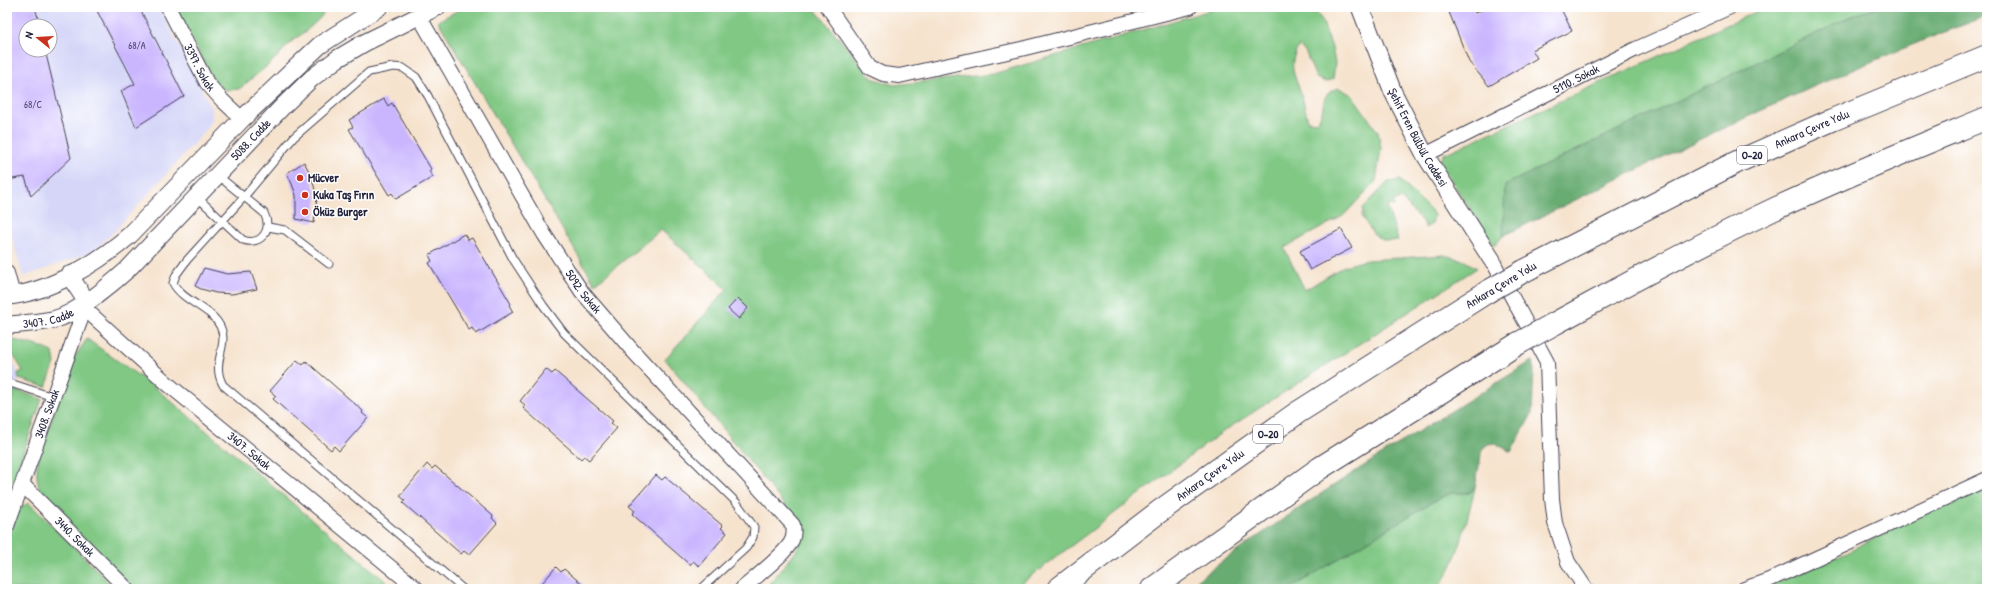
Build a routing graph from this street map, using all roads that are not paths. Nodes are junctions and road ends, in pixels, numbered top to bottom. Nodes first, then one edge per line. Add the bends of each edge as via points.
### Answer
1 (168, 7) edge
2 (379, 7) edge
3 (437, 7) edge
4 (828, 7) edge
5 (1190, 7) edge
6 (1360, 7) edge
7 (1730, 7) edge
8 (1176, 9) edge
9 (419, 16) junction
10 (1987, 56) edge
11 (1987, 118) edge
12 (242, 119) junction
13 (1425, 155) junction
14 (217, 175) junction
15 (197, 197) junction
16 (244, 197) junction
17 (222, 221) junction
18 (268, 227) junction
19 (1492, 260) joint
20 (329, 264) dead end
21 (7, 273) edge
22 (70, 274) junction
23 (10, 296) edge
24 (86, 306) junction
25 (7, 325) edge
26 (7, 382) edge
27 (54, 397) junction
28 (1987, 479) edge
29 (23, 485) junction
30 (7, 526) edge
31 (127, 589) edge
32 (417, 589) edge
33 (463, 589) edge
34 (701, 589) edge
35 (742, 589) edge
36 (1058, 589) edge
37 (1152, 589) edge
38 (1586, 589) edge
39 (1744, 589) edge

1 - 12 street, 3397. Sokak via 207,83
2 - 12 street, 5088. Cadde via 320,45
3 - 9 street, 5088. Cadde
4 - 8 street via 870,68 883,74 899,76 1021,50
5 - 8 street
6 - 13 street, Şehit Eren Bülbül Caddesi via 1393,92
7 - 13 street, 5110. Sokak via 1636,49
9 - 14 street, 5088. Cadde via 364,43 312,78
9 - 35 street, 5092. Sokak via 544,234 582,292 793,525 792,542
10 - 36 highway, Ankara Çevre Yolu / O-20, bridge via 1737,162 1524,270 1297,413 1160,511
11 - 37 highway, bridge via 1854,173 1764,214 1552,325 1320,468
12 - 22 street, 5088. Cadde via 130,235 112,250
13 - 19 street, Şehit Eren Bülbül Caddesi
14 - 15 street, 5088. Cadde
14 - 16 lane
15 - 17 lane
15 - 24 street, 5088. Cadde via 127,270
16 - 17 lane
16 - 18 lane via 264,213
16 - 34 lane via 294,138 369,72 393,67 403,68 416,77 512,259 543,305 564,333 737,503 754,528 753,538 746,548
17 - 18 lane via 248,242 260,239
17 - 33 lane via 187,260 173,283 178,292 219,324 224,336 217,376 223,385
18 - 20 lane via 285,230
19 - 38 street via 1547,362 1555,523 1568,562
21 - 23 street
22 - 23 street via 36,290
22 - 24 street
24 - 25 street, 3407. Cadde via 57,318
24 - 27 street, 3408. Sokak
24 - 32 street, 3407. Sokak via 169,385
26 - 27 lane
27 - 29 street, 3408. Sokak
28 - 39 street via 1776,577
29 - 30 street, 3408. Sokak
29 - 31 street, 3440. Sokak

